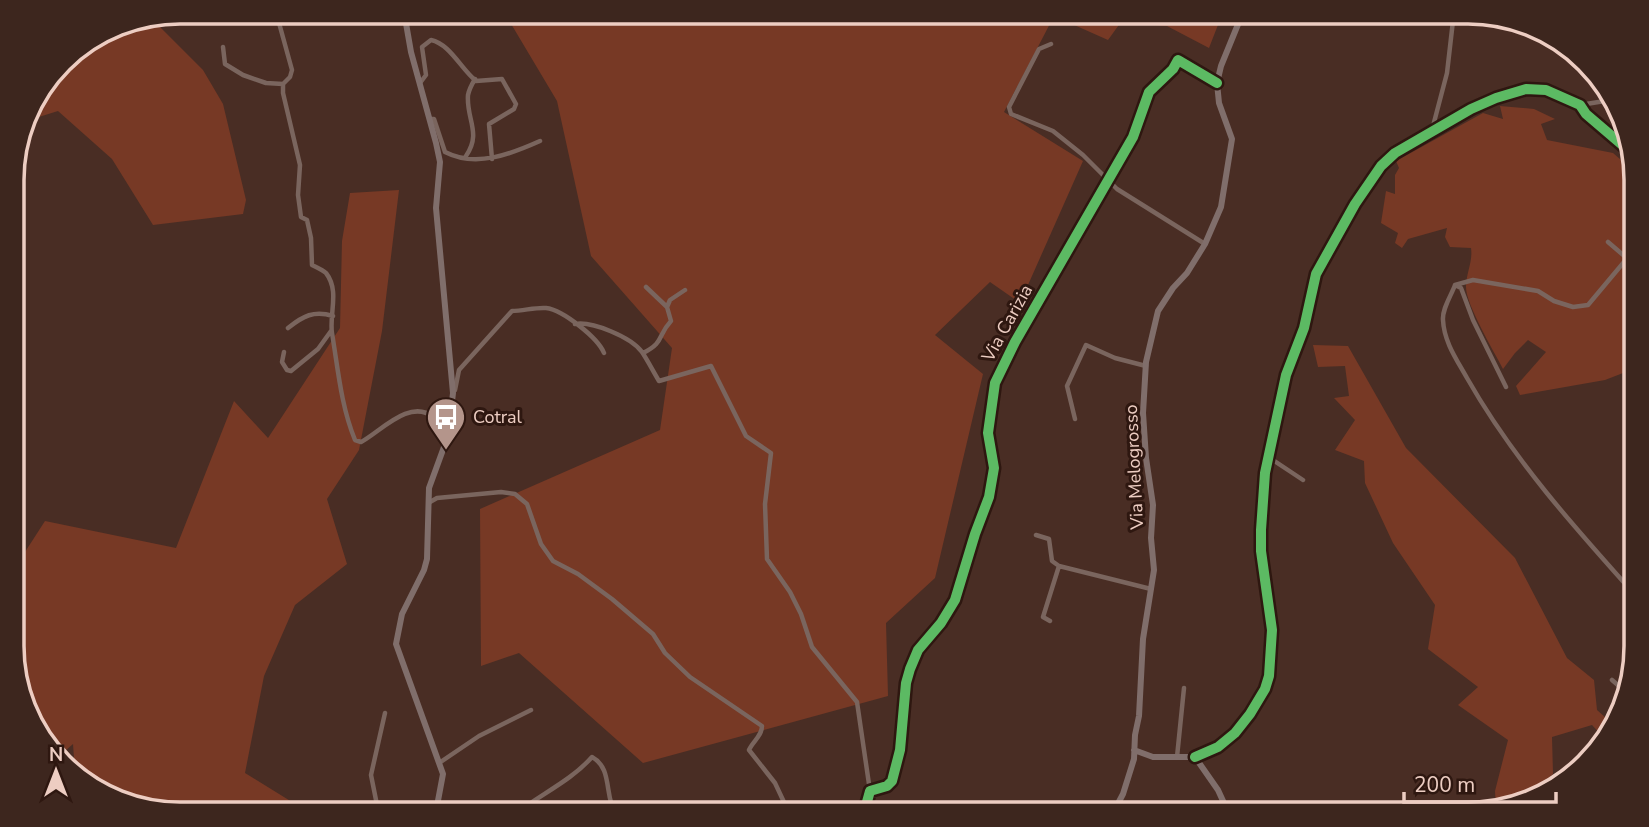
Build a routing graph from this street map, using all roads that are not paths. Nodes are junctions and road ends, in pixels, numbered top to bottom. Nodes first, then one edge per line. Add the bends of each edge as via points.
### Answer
1 (279, 24) edge
2 (406, 24) edge
3 (1237, 24) edge
4 (1453, 24) edge
5 (1051, 44) dead end
6 (223, 47) dead end
7 (475, 79) junction
8 (420, 83) junction
9 (1217, 83) junction
10 (283, 84) junction
11 (1603, 101) edge
12 (1580, 105) junction
13 (430, 119) junction
14 (1432, 130) junction
15 (540, 141) dead end
16 (1620, 143) edge
17 (466, 157) junction
18 (492, 159) junction
19 (1107, 181) junction
20 (1608, 242) dead end
21 (1205, 244) junction
22 (1624, 256) edge
23 (1624, 262) edge
24 (1455, 285) junction
25 (646, 287) dead end
26 (685, 290) dead end
27 (667, 307) junction
28 (333, 316) junction
29 (575, 324) junction
30 (288, 328) dead end
31 (332, 331) junction
32 (284, 352) dead end
33 (604, 353) dead end
34 (643, 353) junction
35 (1146, 366) junction
36 (1506, 387) dead end
37 (453, 393) junction
38 (1075, 419) dead end
39 (448, 436) junction
40 (1270, 458) junction
41 (1303, 480) dead end
42 (427, 505) junction
43 (1036, 536) dead end
44 (1059, 566) junction
45 (1624, 582) edge
46 (1152, 589) junction
47 (1050, 621) dead end
48 (1612, 680) dead end
49 (1619, 686) edge
50 (1184, 688) dead end
51 (531, 710) dead end
52 (385, 713) dead end
53 (1134, 750) junction
54 (1195, 757) junction
55 (1177, 758) junction
56 (439, 763) junction
57 (870, 791) junction
58 (376, 802) edge
59 (438, 802) edge
60 (532, 802) edge
61 (610, 802) edge
62 (784, 802) edge
63 (867, 802) edge
64 (1118, 802) edge
65 (1224, 802) edge

1 - 10 street via 292,70
2 - 8 street
3 - 9 street, Via Melogrosso
4 - 14 street via 1447,73
5 - 19 street via 1039,49 1009,107 1011,114 1053,131
6 - 10 street via 222,59 229,67 266,83
7 - 8 street via 440,43 430,40 422,47 426,75
7 - 17 street via 468,93 475,132
7 - 18 street via 502,79 516,104 489,124
8 - 13 street
9 - 19 street, Via Carizia via 1178,60 1149,92 1133,138
9 - 21 street, Via Melogrosso via 1231,138 1221,207
10 - 28 street via 300,165 301,217 307,220 312,264 326,274 332,289
11 - 12 street
12 - 14 street via 1546,90 1526,89 1496,98
12 - 16 street
13 - 17 street via 434,119 445,152
13 - 37 street via 440,162 436,208
14 - 40 street via 1381,166 1316,274 1304,328 1286,375
15 - 18 street
17 - 18 street
19 - 21 street
19 - 57 street, Via Carizia via 995,383 988,433 994,468 989,497 955,600 910,668 892,781
20 - 22 street
21 - 35 street, Via Melogrosso via 1158,311
23 - 24 street via 1588,305 1573,307 1553,302 1538,291 1473,280
24 - 36 street via 1461,288
24 - 45 street via 1442,316 1448,345 1532,476
25 - 27 street
26 - 27 street
27 - 34 street via 671,321 655,347
28 - 30 street via 315,313
28 - 31 street
29 - 33 street via 601,344
29 - 34 street via 603,329
29 - 37 street via 545,308 512,311 459,370
31 - 32 street via 291,371 282,362
31 - 39 street via 344,410 355,440 361,442 390,422 417,412 432,416
34 - 57 street via 659,381 710,366 746,436 771,453 765,504 766,559 790,592 812,647 857,702
35 - 38 street via 1086,345 1067,386
35 - 46 street, Via Melogrosso via 1143,413 1153,505
37 - 39 street
39 - 42 street
40 - 41 street
40 - 54 street via 1261,530 1272,630 1269,676 1262,696 1236,733
42 - 56 street via 427,559 402,614 396,644
42 - 62 street via 435,498 501,492 515,494 525,502 541,544 553,561 614,600 690,677 762,726 749,750
43 - 44 street via 1049,539 1052,561
44 - 46 street
44 - 47 street via 1043,617
46 - 53 street, Via Melogrosso
48 - 49 street
50 - 55 street
51 - 56 street via 470,741
52 - 58 street via 371,775
53 - 55 street
53 - 64 street, Via Melogrosso via 1129,778
54 - 55 street
54 - 65 street
56 - 59 street via 443,778
57 - 63 street
60 - 61 street via 592,757 606,773

